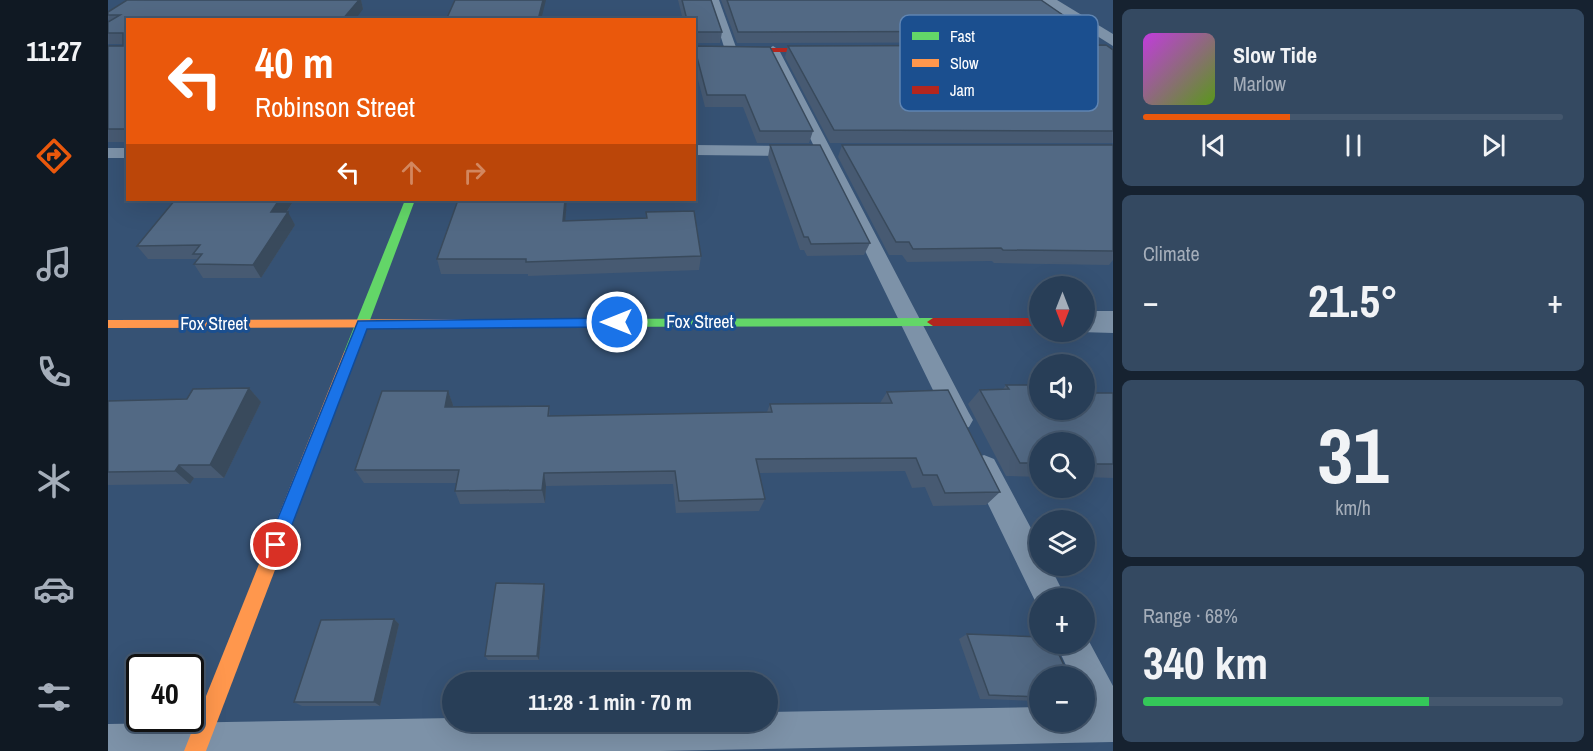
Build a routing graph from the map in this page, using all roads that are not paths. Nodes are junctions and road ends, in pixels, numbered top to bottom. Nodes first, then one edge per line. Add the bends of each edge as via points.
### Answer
1 (714, 0) edge
2 (1047, 0) edge
3 (1067, 15) edge
4 (696, 50) edge
5 (731, 50) junction
6 (773, 50) junction
7 (844, 50) edge
8 (696, 150) edge
9 (824, 151) junction
10 (848, 151) edge
11 (108, 153) edge
12 (126, 153) edge
13 (410, 201) edge
14 (911, 322) junction
15 (1029, 322) edge
16 (1095, 322) edge
17 (1113, 322) edge
18 (108, 324) edge
19 (363, 324) junction
20 (1045, 588) edge
21 (1078, 654) edge
22 (1113, 724) edge
23 (108, 743) edge
24 (196, 747) edge

1 - 5 lane
2 - 3 street
4 - 5 street
5 - 6 street
6 - 7 street
6 - 9 lane
8 - 9 lane
9 - 10 lane
9 - 14 lane
11 - 12 lane
13 - 19 street
14 - 15 street, Fox Street
14 - 19 street, Fox Street
14 - 20 lane
16 - 17 street
18 - 19 street, Fox Street
19 - 24 street
21 - 22 lane
22 - 24 lane
23 - 24 lane

